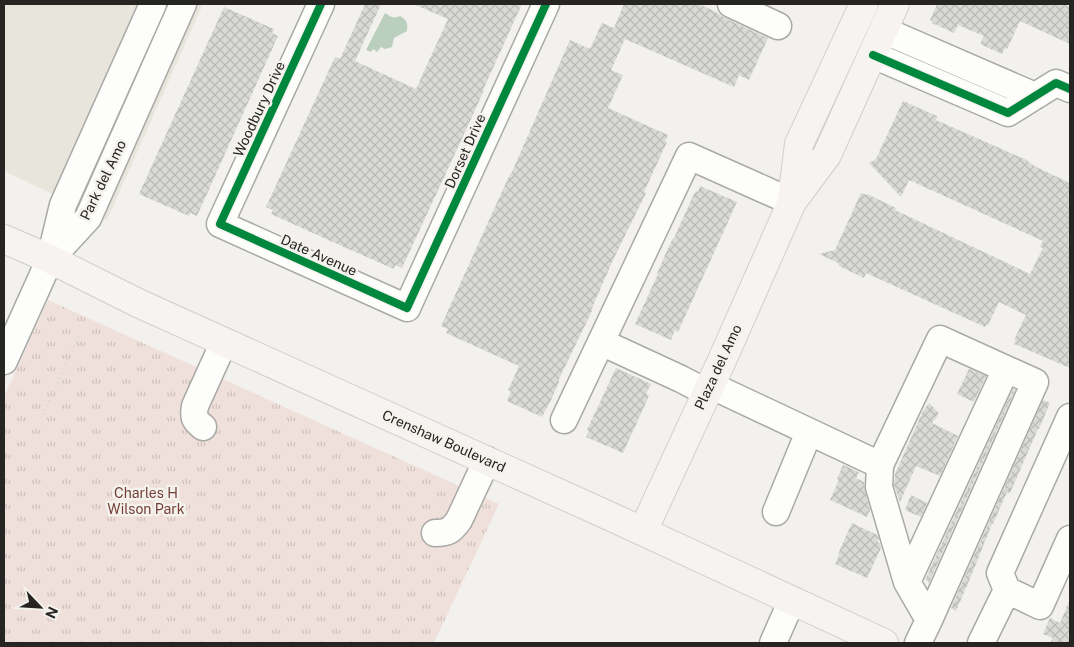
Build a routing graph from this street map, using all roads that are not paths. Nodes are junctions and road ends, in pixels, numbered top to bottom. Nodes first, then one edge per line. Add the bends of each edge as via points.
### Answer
1 (153, 4) edge
2 (183, 4) edge
3 (321, 4) edge
4 (546, 4) edge
5 (730, 4) edge
6 (864, 4) edge
7 (895, 4) edge
8 (778, 26) dead end
9 (878, 42) junction
10 (846, 43) junction
11 (1070, 89) edge
12 (792, 202) junction
13 (220, 224) joint
14 (4, 239) edge
15 (50, 259) junction
16 (407, 308) joint
17 (224, 342) junction
18 (601, 342) junction
19 (4, 361) edge
20 (1006, 369) junction
21 (708, 389) junction
22 (1070, 417) edge
23 (564, 420) dead end
24 (203, 427) dead end
25 (809, 432) junction
26 (487, 460) junction
27 (880, 465) junction
28 (776, 512) dead end
29 (643, 530) junction
30 (435, 533) dead end
31 (1070, 539) edge
32 (907, 582) junction
33 (1006, 590) junction
34 (792, 600) junction
35 (924, 632) edge
36 (773, 643) edge
37 (884, 643) edge
38 (982, 643) edge

1 - 15 street, Park del Amo via 64,204
2 - 15 street, Park del Amo via 88,218
3 - 13 street, Woodbury Drive
4 - 16 street, Dorset Drive
5 - 8 street
6 - 10 main road, Plaza del Amo
7 - 9 main road, Plaza del Amo
9 - 10 main road
9 - 11 street via 1008,113 1056,83
9 - 12 main road, Plaza del Amo via 827,155
10 - 12 main road, Plaza del Amo via 799,144
12 - 18 street via 689,156
12 - 21 main road, Plaza del Amo
13 - 16 street, Date Avenue
14 - 15 main road, Crenshaw Boulevard
15 - 17 main road, Crenshaw Boulevard
15 - 19 street
17 - 24 street via 195,406 193,416
17 - 26 main road, Crenshaw Boulevard
18 - 21 street
18 - 23 street
20 - 27 street via 940,339
20 - 32 street
20 - 35 street via 1035,382
21 - 25 street
21 - 29 main road, Plaza del Amo
22 - 33 street via 1000,573
25 - 27 street
25 - 28 street
26 - 29 main road, Crenshaw Boulevard
26 - 30 street via 459,520 445,533
27 - 32 street via 879,487
29 - 34 main road, Crenshaw Boulevard
31 - 33 street via 1040,606
32 - 35 street
33 - 38 street
34 - 36 street
34 - 37 main road, Crenshaw Boulevard

